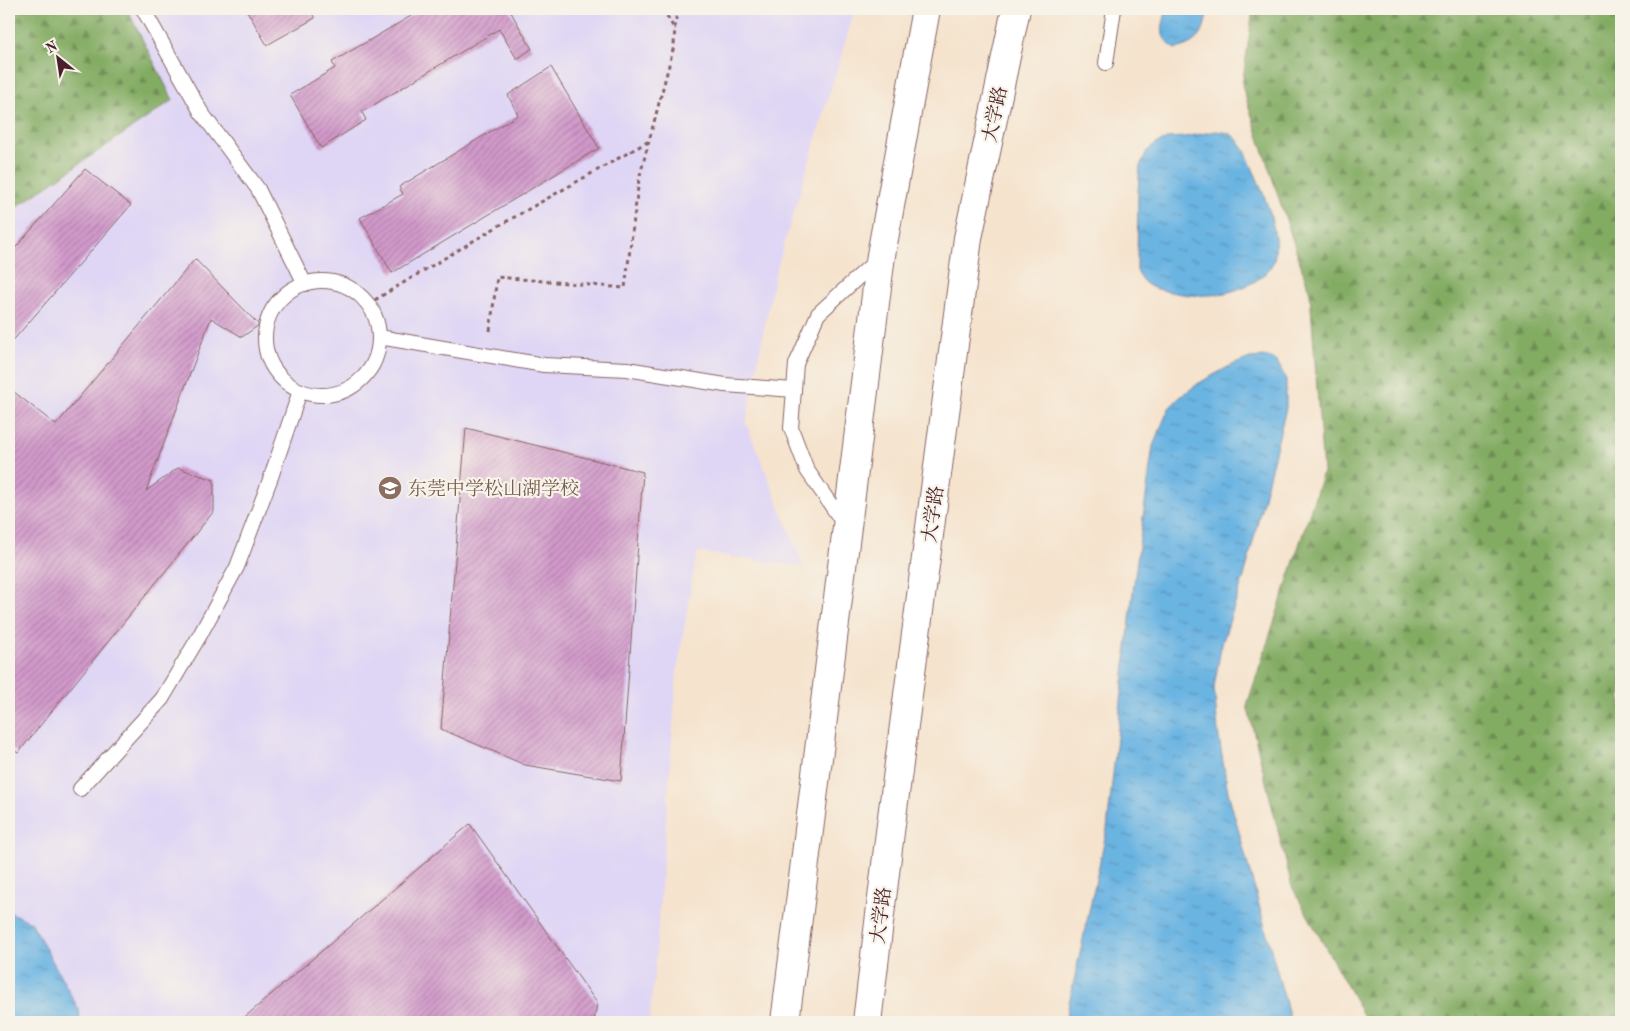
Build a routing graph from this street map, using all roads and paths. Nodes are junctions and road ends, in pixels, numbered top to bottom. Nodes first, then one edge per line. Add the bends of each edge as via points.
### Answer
1 (143, 9) edge
2 (663, 9) edge
3 (678, 9) edge
4 (926, 9) edge
5 (1016, 9) edge
6 (1114, 9) edge
7 (675, 31) junction
8 (1106, 63) dead end
9 (650, 140) junction
10 (881, 256) junction
11 (305, 284) junction
12 (368, 304) junction
13 (490, 331) dead end
14 (379, 337) junction
15 (794, 390) junction
16 (300, 391) junction
17 (847, 529) junction
18 (80, 789) dead end
19 (785, 1022) edge
20 (867, 1022) edge

1 - 11 lane via 201,112 258,188
2 - 7 path
3 - 7 path
4 - 10 main road
5 - 20 main road, 大学路 via 968,238
6 - 8 lane
7 - 9 path
9 - 12 path
9 - 13 path via 639,179 626,288 497,277
10 - 15 lane via 818,314 796,364
10 - 17 main road
11 - 12 lane via 322,281 340,284 356,292
11 - 16 lane via 287,293 274,308 266,326 266,346 271,365
12 - 14 lane via 376,319
14 - 15 lane via 544,365 627,369 725,385
14 - 16 lane via 377,354 357,383 340,392 320,395
15 - 17 lane via 790,428 807,470
16 - 18 lane via 237,567 200,635 162,699
17 - 19 main road

